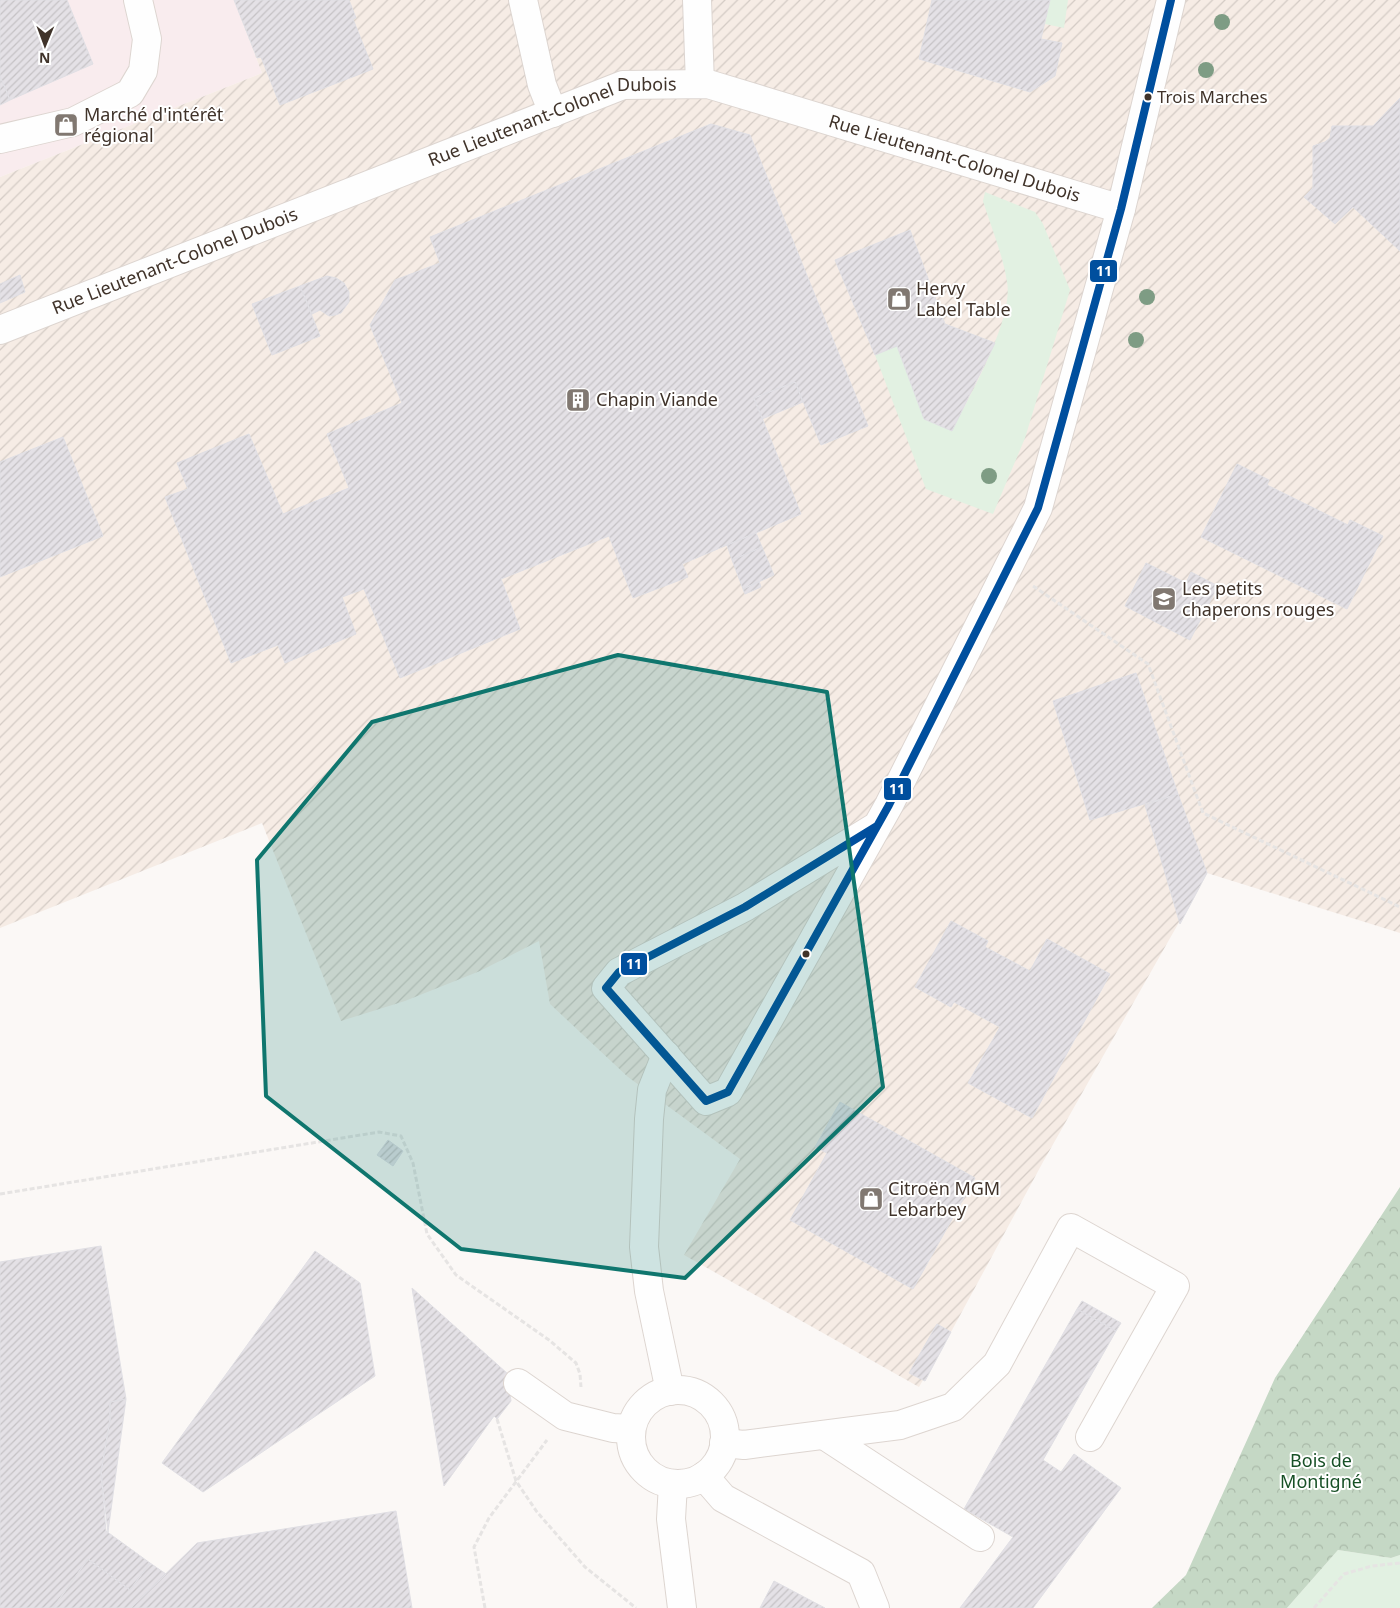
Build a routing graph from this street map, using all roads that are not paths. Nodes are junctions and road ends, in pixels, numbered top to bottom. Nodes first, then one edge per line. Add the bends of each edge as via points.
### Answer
1 (138, 0) edge
2 (523, 0) edge
3 (697, 0) edge
4 (1171, 0) edge
5 (700, 84) junction
6 (553, 113) junction
7 (0, 139) edge
8 (1121, 209) junction
9 (0, 330) edge
10 (877, 826) junction
11 (666, 1055) junction
12 (518, 1383) dead end
13 (670, 1391) junction
14 (631, 1429) junction
15 (824, 1435) junction
16 (1090, 1437) dead end
17 (724, 1443) junction
18 (704, 1476) junction
19 (673, 1484) junction
20 (980, 1537) dead end
21 (682, 1608) edge
22 (875, 1608) edge

1 - 7 street via 147,39 144,71 130,93 73,122
2 - 6 street via 542,86
3 - 5 street
4 - 8 street
5 - 6 street, Rue Lieutenant-Colonel Dubois via 623,85
5 - 8 street, Rue Lieutenant-Colonel Dubois
6 - 9 street, Rue Lieutenant-Colonel Dubois
8 - 10 street via 1038,508
10 - 11 street via 728,1092 706,1102
10 - 11 street via 744,907 619,972 606,988
11 - 13 street via 652,1090 644,1247 651,1300
12 - 14 street via 565,1416
13 - 14 street via 652,1398 638,1411
13 - 17 street via 685,1391 710,1404 719,1415
14 - 19 street via 631,1444 645,1472
15 - 16 street via 900,1425 953,1407 997,1364 1071,1228 1174,1286
15 - 17 street via 744,1445
15 - 20 street
17 - 18 street via 721,1456
18 - 19 street via 684,1484
18 - 22 street via 723,1498 861,1573
19 - 21 street via 671,1519

